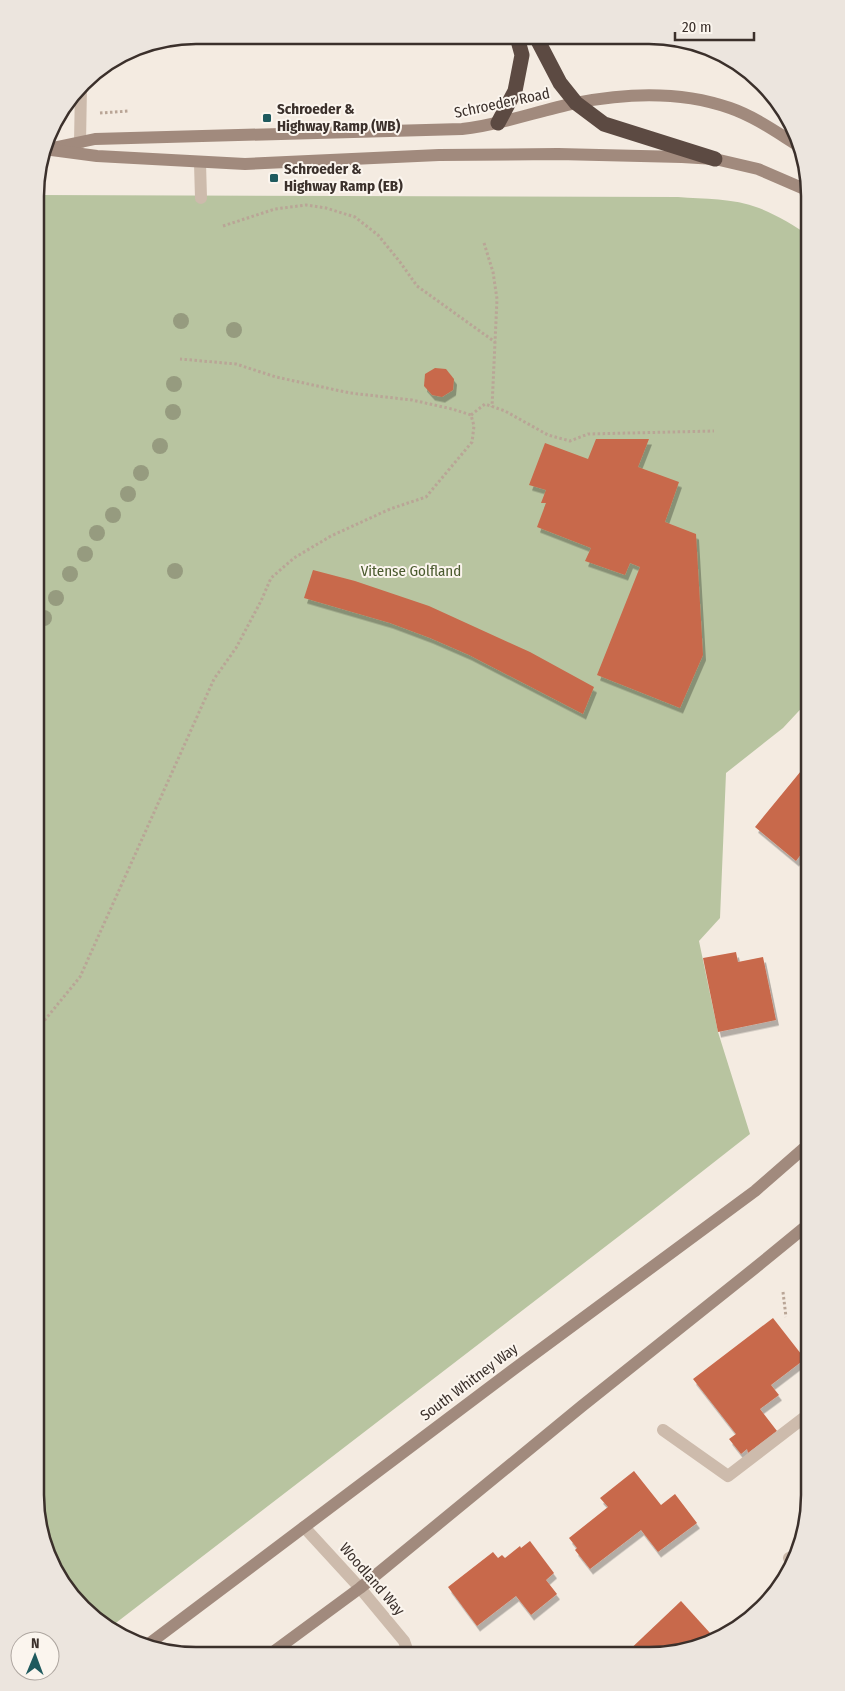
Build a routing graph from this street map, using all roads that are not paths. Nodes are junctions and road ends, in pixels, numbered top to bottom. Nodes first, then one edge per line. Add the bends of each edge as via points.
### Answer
1 (519, 44) edge
2 (540, 44) edge
3 (81, 96) edge
4 (576, 103) junction
5 (498, 123) junction
6 (791, 141) edge
7 (80, 142) junction
8 (52, 148) edge
9 (51, 150) edge
10 (714, 159) junction
11 (200, 163) junction
12 (801, 188) edge
13 (201, 198) dead end
14 (801, 1151) edge
15 (801, 1230) edge
16 (801, 1420) edge
17 (663, 1430) dead end
18 (304, 1527) junction
19 (360, 1588) junction
20 (153, 1641) edge
21 (280, 1647) edge
22 (406, 1647) edge

1 - 5 highway via 522,55 515,91
2 - 4 highway via 560,83
3 - 7 street
4 - 5 main road, Schroeder Road
4 - 6 main road, Schroeder Road via 620,96 669,96 702,101 730,108
4 - 10 highway via 604,124
5 - 7 main road, Schroeder Road via 441,131 190,136
7 - 8 main road, Schroeder Road
9 - 11 main road, Schroeder Road
10 - 11 main road, Schroeder Road via 652,155 478,154
10 - 12 main road, Schroeder Road via 758,169
11 - 13 street
14 - 18 main road, South Whitney Way via 755,1191
15 - 19 main road
16 - 17 street via 728,1476
18 - 19 street, Woodland Way
18 - 20 main road, South Whitney Way
19 - 21 main road
19 - 22 street, Woodland Way

